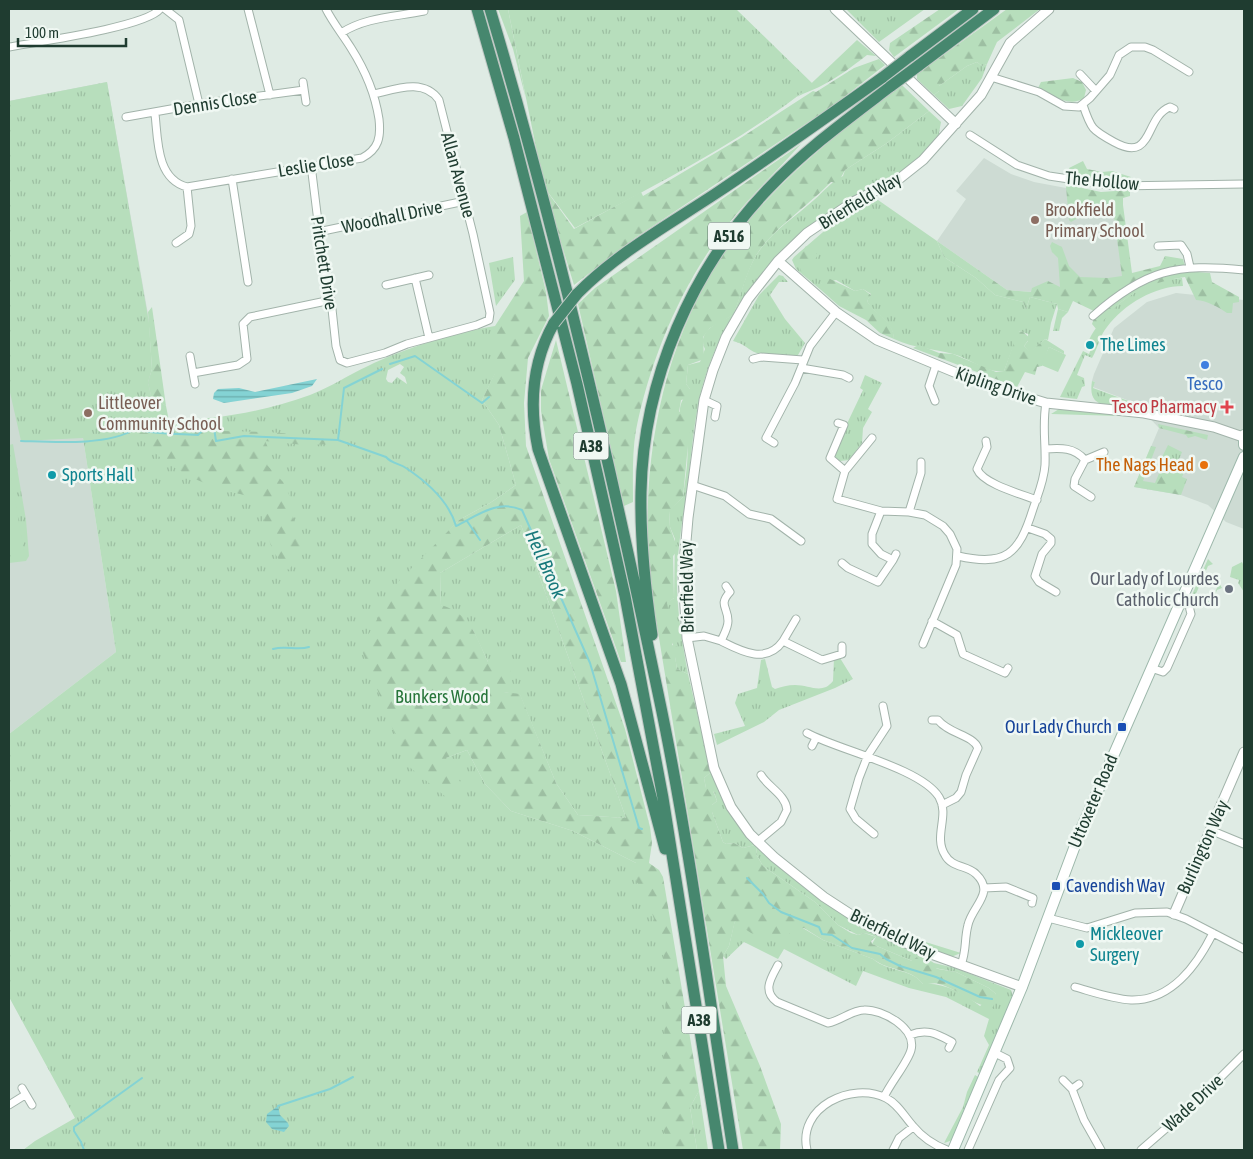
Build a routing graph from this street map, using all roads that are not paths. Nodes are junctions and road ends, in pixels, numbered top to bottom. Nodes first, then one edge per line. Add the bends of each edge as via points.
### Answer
1 (160, 9) edge
2 (166, 9) edge
3 (248, 9) edge
4 (326, 9) edge
5 (477, 9) edge
6 (490, 9) edge
7 (835, 9) edge
8 (973, 9) edge
9 (994, 9) edge
10 (1049, 9) edge
11 (415, 11) edge
12 (424, 11) dead end
13 (341, 34) junction
14 (9, 47) edge
15 (1180, 55) dead end
16 (1175, 63) junction
17 (1189, 72) dead end
18 (1080, 74) dead end
19 (991, 78) junction
20 (303, 82) dead end
21 (304, 90) junction
22 (1096, 90) junction
23 (374, 94) junction
24 (270, 95) junction
25 (306, 102) dead end
26 (199, 104) junction
27 (1083, 105) junction
28 (1174, 109) dead end
29 (155, 114) junction
30 (126, 117) dead end
31 (956, 124) junction
32 (970, 135) dead end
33 (310, 166) junction
34 (232, 178) junction
35 (1244, 184) edge
36 (187, 187) junction
37 (465, 201) junction
38 (318, 232) junction
39 (176, 243) dead end
40 (1158, 246) dead end
41 (778, 261) junction
42 (1190, 267) junction
43 (1244, 270) edge
44 (429, 275) dead end
45 (415, 278) junction
46 (248, 282) dead end
47 (386, 285) dead end
48 (331, 300) junction
49 (836, 312) junction
50 (1093, 316) dead end
51 (429, 338) junction
52 (190, 356) dead end
53 (753, 359) dead end
54 (802, 364) junction
55 (936, 365) junction
56 (193, 373) junction
57 (849, 378) dead end
58 (195, 384) dead end
59 (704, 400) junction
60 (934, 401) dead end
61 (1046, 403) junction
62 (716, 417) dead end
63 (838, 423) dead end
64 (872, 438) dead end
65 (1244, 439) edge
66 (986, 441) dead end
67 (774, 443) dead end
68 (1045, 449) junction
69 (1104, 452) dead end
70 (1244, 457) edge
71 (1085, 460) junction
72 (921, 462) dead end
73 (845, 471) junction
74 (692, 485) junction
75 (1091, 496) dead end
76 (1037, 500) junction
77 (881, 511) junction
78 (909, 512) junction
79 (1028, 528) junction
80 (801, 541) dead end
81 (958, 556) junction
82 (842, 563) dead end
83 (726, 586) dead end
84 (1056, 592) dead end
85 (1180, 600) junction
86 (796, 619) dead end
87 (932, 621) junction
88 (687, 638) junction
89 (721, 640) junction
90 (783, 641) junction
91 (923, 644) dead end
92 (842, 646) dead end
93 (1008, 668) dead end
94 (1151, 668) junction
95 (658, 692) junction
96 (882, 706) dead end
97 (932, 720) dead end
98 (807, 733) dead end
99 (816, 738) junction
100 (812, 746) dead end
101 (1244, 752) edge
102 (868, 756) junction
103 (760, 775) dead end
104 (942, 805) junction
105 (1210, 830) junction
106 (874, 833) dead end
107 (758, 842) junction
108 (1244, 844) edge
109 (984, 888) junction
110 (677, 889) junction
111 (1032, 903) dead end
112 (1174, 914) junction
113 (1048, 918) junction
114 (1213, 933) junction
115 (1244, 949) edge
116 (778, 965) dead end
117 (961, 965) junction
118 (1022, 987) junction
119 (1075, 987) dead end
120 (910, 1035) junction
121 (949, 1048) dead end
122 (995, 1053) junction
123 (1244, 1054) edge
124 (1064, 1080) dead end
125 (1079, 1084) dead end
126 (1072, 1089) junction
127 (884, 1097) junction
128 (32, 1105) dead end
129 (9, 1106) edge
130 (913, 1126) junction
131 (719, 1150) edge
132 (733, 1150) edge
133 (807, 1150) edge
134 (893, 1150) edge
135 (947, 1150) edge
136 (953, 1150) edge
137 (968, 1150) edge
138 (1101, 1150) edge
139 (1141, 1150) edge

1 - 14 street via 147,18 119,26
2 - 26 street via 179,20
3 - 24 street
4 - 13 street, Leslie Close
5 - 110 highway, A38 via 514,138 577,384 645,698
6 - 95 highway, A38 via 534,162 592,388
7 - 31 street
8 - 110 highway, A516, bridge via 883,77 596,275 554,323 540,354 533,392 538,449 621,684
9 - 95 highway, A516, bridge via 794,163 750,208 711,263 676,331 650,415 641,490 644,581
10 - 19 street, Brierfield Way via 1010,43
11 - 12 street
11 - 13 street via 366,21
13 - 23 street, Leslie Close via 367,76
15 - 16 street
16 - 17 street
16 - 22 street via 1145,46 1131,47 1120,56 1110,75
18 - 22 street
19 - 27 street via 1038,92 1064,106
19 - 31 street, Brierfield Way
20 - 21 street
21 - 24 street, Dennis Close
21 - 25 street
22 - 27 street
23 - 33 street, Leslie Close via 380,131 376,148 362,158
23 - 37 street, Allan Avenue via 419,86 434,93 439,100
24 - 26 street, Dennis Close
26 - 29 street, Dennis Close
27 - 28 street via 1096,133 1132,149 1145,140 1162,111 1170,106
29 - 30 street, Dennis Close
29 - 36 street via 165,171 171,179
31 - 41 street, Brierfield Way via 912,169 884,188 835,213
32 - 35 street, The Hollow via 1017,165 1049,176 1116,186
33 - 34 street, Leslie Close
33 - 38 street, Pritchett Drive
34 - 36 street, Leslie Close
34 - 46 street via 250,270
36 - 39 street via 191,226 189,234
37 - 38 street, Woodhall Drive
37 - 51 street, Allan Avenue via 489,320
38 - 48 street, Pritchett Drive
40 - 42 street via 1181,246
41 - 49 street, Kipling Drive
41 - 59 street, Brierfield Way via 753,292 726,337
42 - 43 street
42 - 50 street via 1147,279 1123,292
44 - 45 street
45 - 47 street
45 - 51 street
48 - 51 street, Pritchett Drive via 336,346 340,360 347,363
48 - 56 street via 250,317 243,324 248,354 244,362
49 - 54 street via 816,337
49 - 55 street, Kipling Drive via 877,340
52 - 56 street
53 - 54 street via 761,357
54 - 57 street
54 - 67 street via 766,438
55 - 60 street via 929,386
55 - 61 street, Kipling Drive via 988,386
56 - 58 street
59 - 62 street via 717,406
59 - 74 street, Brierfield Way
61 - 65 street, Kipling Drive via 1144,413 1214,427
61 - 68 street
63 - 73 street via 844,426 830,458
64 - 73 street
66 - 76 street via 987,447 977,469 980,476
68 - 71 street via 1067,448
68 - 76 street via 1044,473
69 - 71 street
70 - 85 main road, Uttoxeter Road
71 - 75 street via 1074,486
72 - 78 street via 921,473
73 - 77 street via 837,499
74 - 80 street via 725,496 749,514 771,519
74 - 88 street, Brierfield Way via 684,566
76 - 79 street
77 - 78 street
77 - 82 street via 872,534 872,544 881,554 894,557 878,582
78 - 81 street via 925,515 943,526 954,542
79 - 81 street via 1019,544 1002,557 984,561
79 - 84 street via 1051,539 1035,576
81 - 87 street
83 - 89 street via 730,592 723,603 728,623
85 - 94 main road, Uttoxeter Road
85 - 94 street via 1192,610 1187,623 1167,668 1163,672
86 - 90 street
87 - 91 street via 923,634
87 - 93 street via 957,635 961,651 966,656 1005,673
88 - 89 street via 704,636
88 - 107 street, Brierfield Way via 714,768 731,807
89 - 90 street via 757,655 775,650
90 - 92 street via 822,660 842,654
94 - 113 main road, Uttoxeter Road via 1082,827
95 - 132 highway, A38
96 - 102 street via 887,726
97 - 104 street via 938,720 953,732 974,740 978,748 961,792
98 - 99 street
99 - 100 street
99 - 102 street
101 - 105 street, Burlington Way
102 - 104 street via 924,783 936,793
102 - 106 street via 850,809 856,819
103 - 107 street via 785,801 787,810 781,822
104 - 109 street via 941,849 956,866 976,874
105 - 108 street
105 - 112 street, Burlington Way
107 - 117 street, Brierfield Way via 847,913 899,941
109 - 111 street via 1006,887 1033,898
109 - 117 street via 982,900 968,924 966,952
110 - 131 highway, A38
112 - 113 street via 1135,913 1087,928
112 - 114 street
113 - 118 main road, Uttoxeter Road
114 - 115 street
114 - 119 street via 1186,976 1156,995 1129,1000
116 - 120 street via 768,989 777,1002 828,1023 859,1010 873,1011 901,1024
117 - 118 street, Brierfield Way
118 - 122 main road, Uttoxeter Road
120 - 121 street via 932,1032 952,1042
120 - 127 street via 911,1052
122 - 136 main road, Uttoxeter Road
122 - 137 street via 1006,1059 1010,1068 999,1080
123 - 139 street, Wade Drive
124 - 126 street
125 - 126 street
126 - 138 street
127 - 130 street via 897,1106
127 - 133 street via 861,1092 831,1100 812,1120 806,1137
128 - 129 street via 24,1092
130 - 134 street via 899,1138
130 - 135 street

